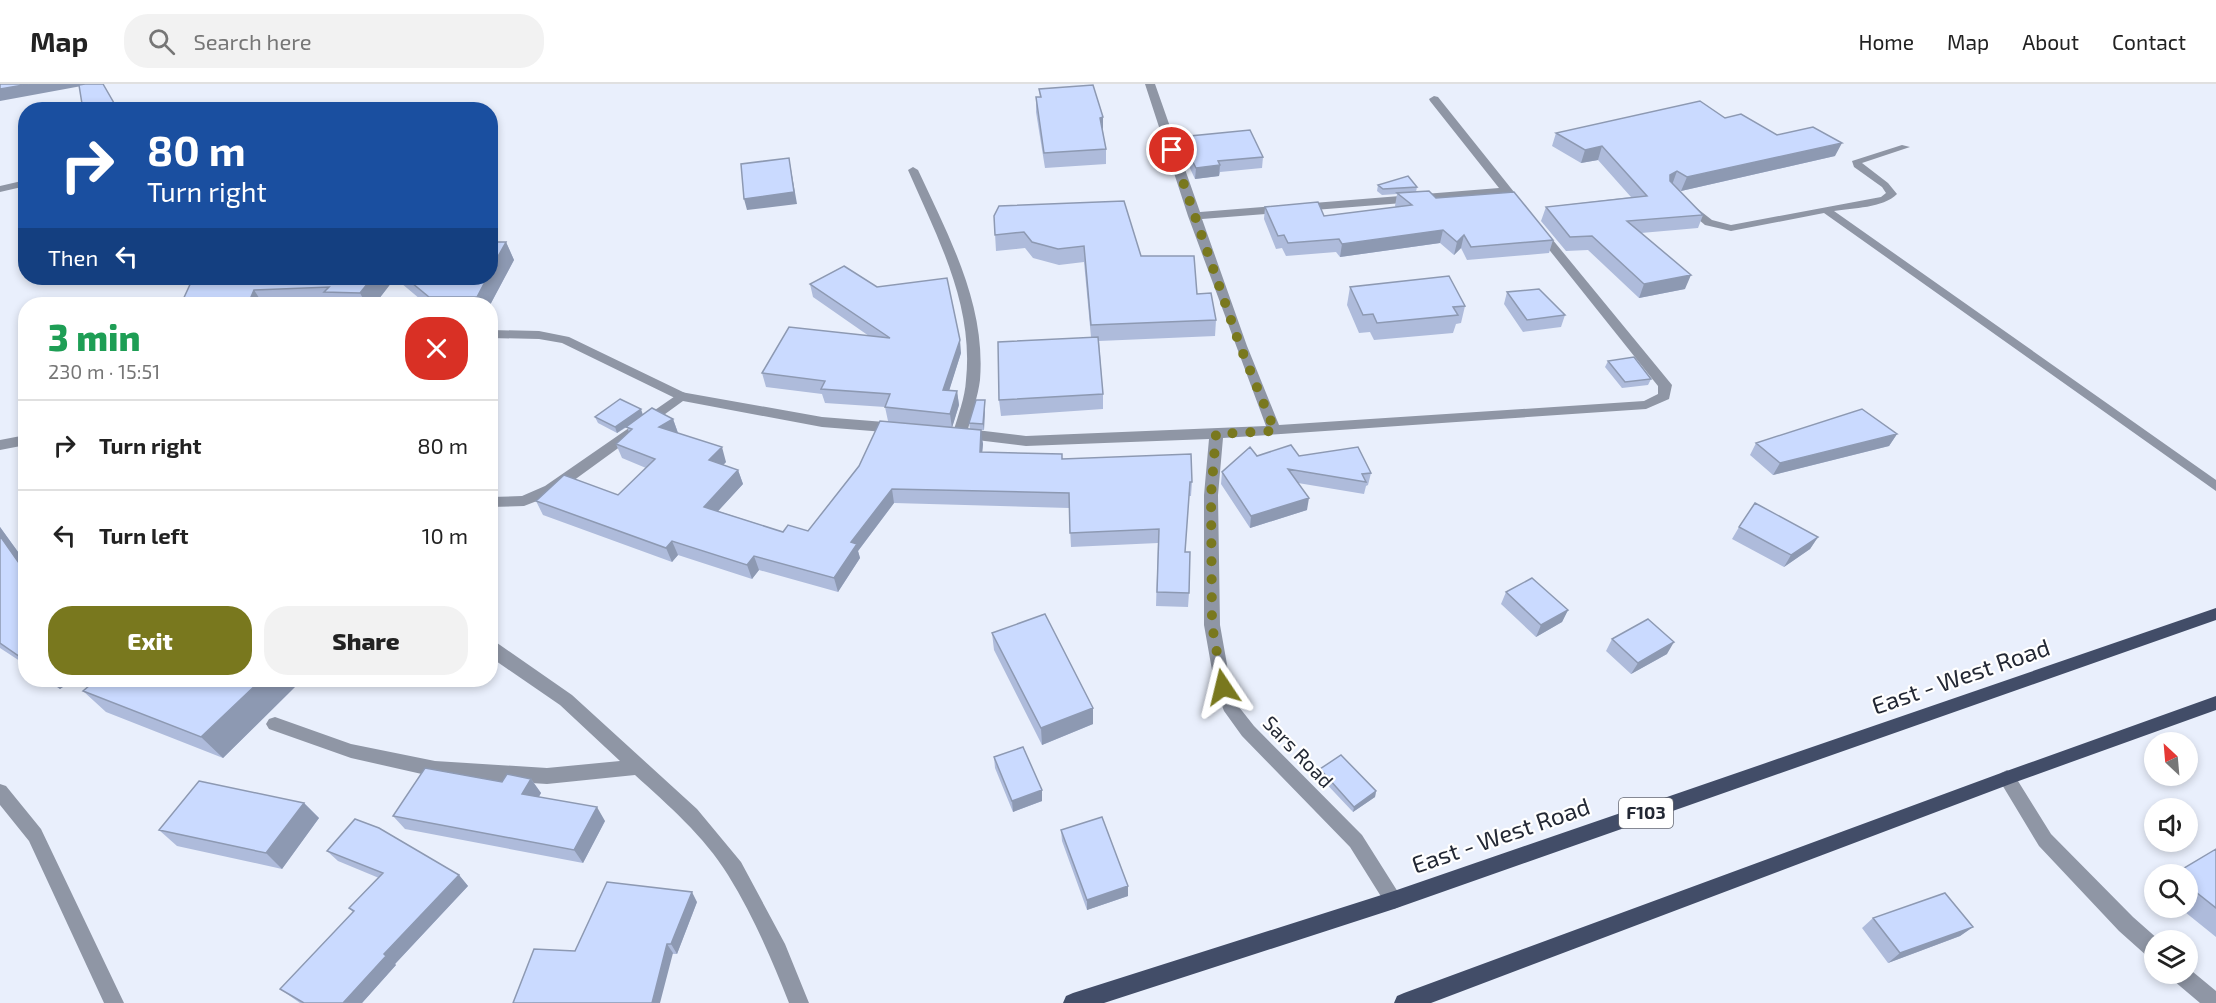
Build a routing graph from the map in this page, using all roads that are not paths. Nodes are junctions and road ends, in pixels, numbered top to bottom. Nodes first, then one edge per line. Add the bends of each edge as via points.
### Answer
1 (1150, 84) edge
2 (1434, 99) dead end
3 (1905, 147) dead end
4 (913, 170) dead end
5 (18, 185) edge
6 (0, 189) edge
7 (1508, 192) junction
8 (1683, 200) edge
9 (1824, 209) junction
10 (1194, 216) junction
11 (498, 334) edge
12 (681, 396) junction
13 (914, 429) edge
14 (1275, 431) junction
15 (1216, 434) junction
16 (18, 442) edge
17 (3, 447) edge
18 (2216, 486) edge
19 (498, 502) edge
20 (2216, 614) edge
21 (498, 652) edge
22 (2216, 703) edge
23 (275, 724) dead end
24 (636, 767) junction
25 (2007, 778) junction
26 (0, 792) edge
27 (1394, 900) junction
28 (2144, 940) edge
29 (2192, 984) edge
30 (114, 1003) edge
31 (799, 1003) edge
32 (1073, 1003) edge
33 (1404, 1003) edge
34 (2214, 1003) edge

1 - 10 street
2 - 7 street
3 - 9 lane via 1857,160 1857,165 1892,194 1884,199
4 - 15 street via 958,276 972,322 973,379 954,433 1026,441
5 - 6 street
7 - 10 street
7 - 14 street via 1665,385 1664,396 1646,405
8 - 9 lane via 1698,218 1712,226 1731,228
9 - 18 lane
10 - 14 street
11 - 12 lane via 565,340
12 - 13 street via 822,422
12 - 19 street via 550,490 524,501
14 - 15 street
15 - 27 street, Sars Road via 1211,495 1212,625 1223,687 1232,711 1356,841
16 - 17 street
20 - 27 main road, East - West Road / F103
21 - 24 street via 566,700
22 - 25 main road
23 - 24 street via 351,752 435,769 546,776
24 - 31 street via 691,815 734,868 778,951
25 - 28 street via 2046,840
25 - 33 main road
26 - 30 street via 35,835
27 - 32 main road, East - West Road / F103
29 - 34 street

